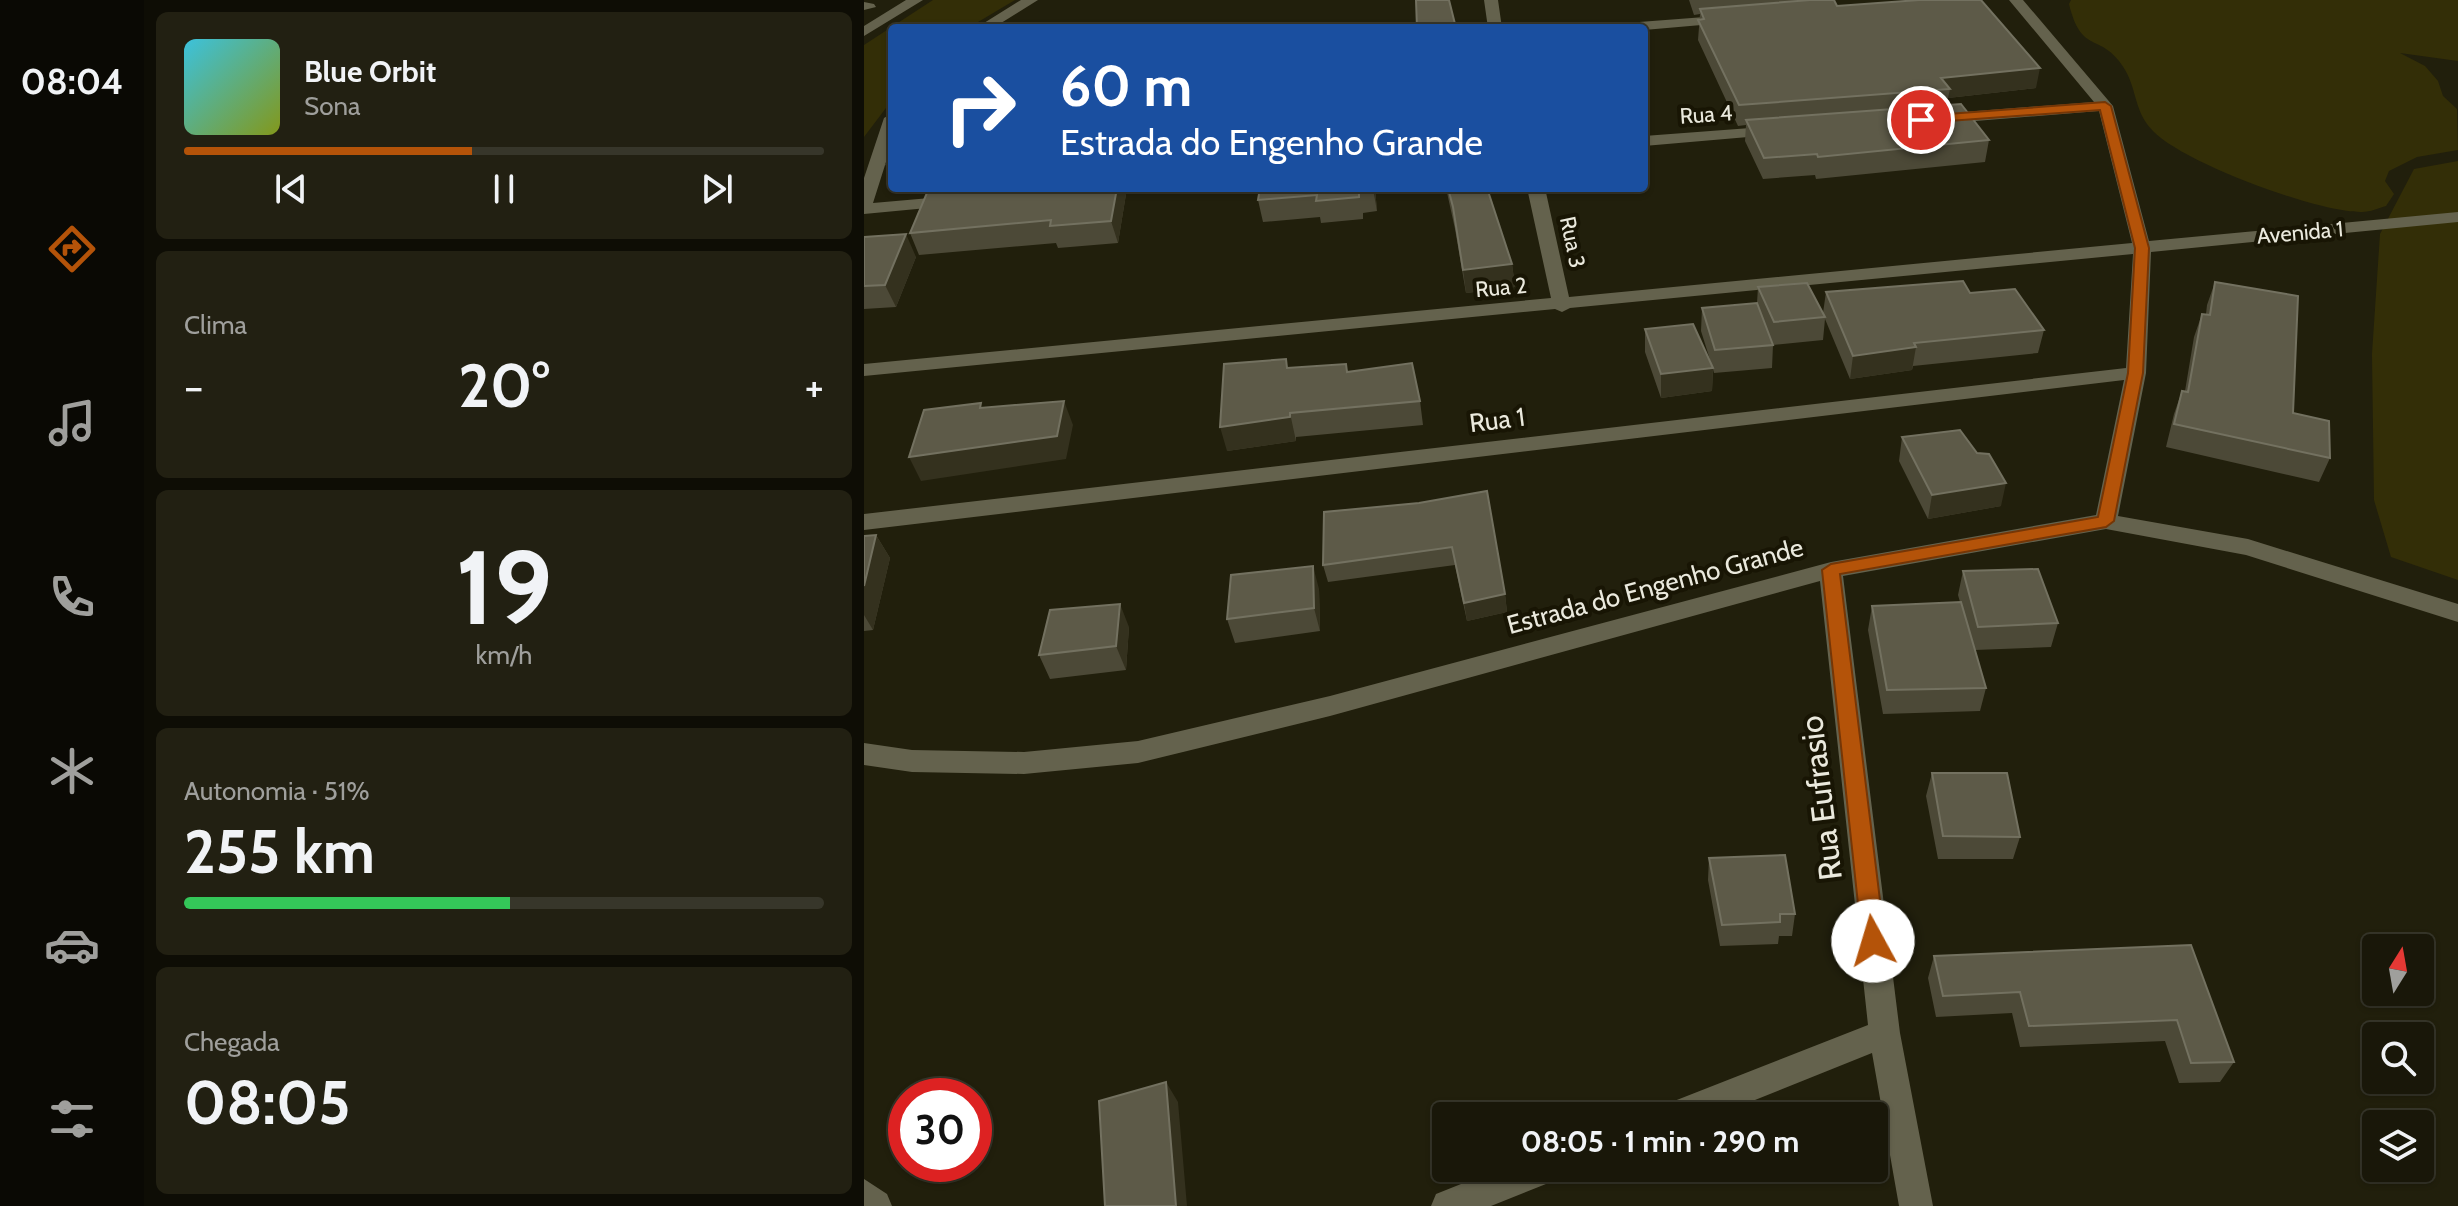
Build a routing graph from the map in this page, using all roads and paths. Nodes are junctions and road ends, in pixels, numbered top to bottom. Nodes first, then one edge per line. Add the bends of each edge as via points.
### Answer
1 (916, 0) edge
2 (1031, 0) edge
3 (1491, 0) edge
4 (2016, 0) edge
5 (1753, 17) edge
6 (990, 24) edge
7 (1494, 24) edge
8 (1648, 25) edge
9 (864, 32) edge
10 (2105, 106) junction
11 (1915, 120) edge
12 (1787, 130) edge
13 (888, 131) edge
14 (1648, 141) edge
15 (1537, 192) edge
16 (974, 199) edge
17 (864, 207) edge
18 (2458, 217) edge
19 (2142, 248) junction
20 (1562, 306) junction
21 (864, 370) edge
22 (2136, 373) junction
23 (2106, 521) junction
24 (864, 522) edge
25 (1831, 570) junction
26 (2458, 613) edge
27 (864, 754) edge
28 (1884, 1033) junction
29 (1711, 1102) edge
30 (1509, 1182) edge
31 (864, 1196) edge
32 (875, 1206) edge
33 (1448, 1206) edge
34 (1916, 1206) edge

1 - 9 street
2 - 6 street
3 - 7 street
4 - 10 street
5 - 8 street
10 - 11 street
10 - 19 street
12 - 14 street, Rua 4
13 - 17 street
15 - 20 street, Rua 3
16 - 17 street
18 - 19 street, Avenida 1
19 - 20 street, Rua 2
19 - 22 street
20 - 21 street, Rua 2
22 - 23 street
22 - 24 street, Rua 1
23 - 25 street, Estrada do Engenho Grande
23 - 26 street, Estrada do Engenho Grande via 2248,547
25 - 27 street, Estrada do Engenho Grande via 1330,706 1138,752 1024,763 912,761
25 - 28 street, Rua Eufrasio
28 - 29 street
28 - 34 street, Rua Eufrasio
30 - 33 street
31 - 32 street

